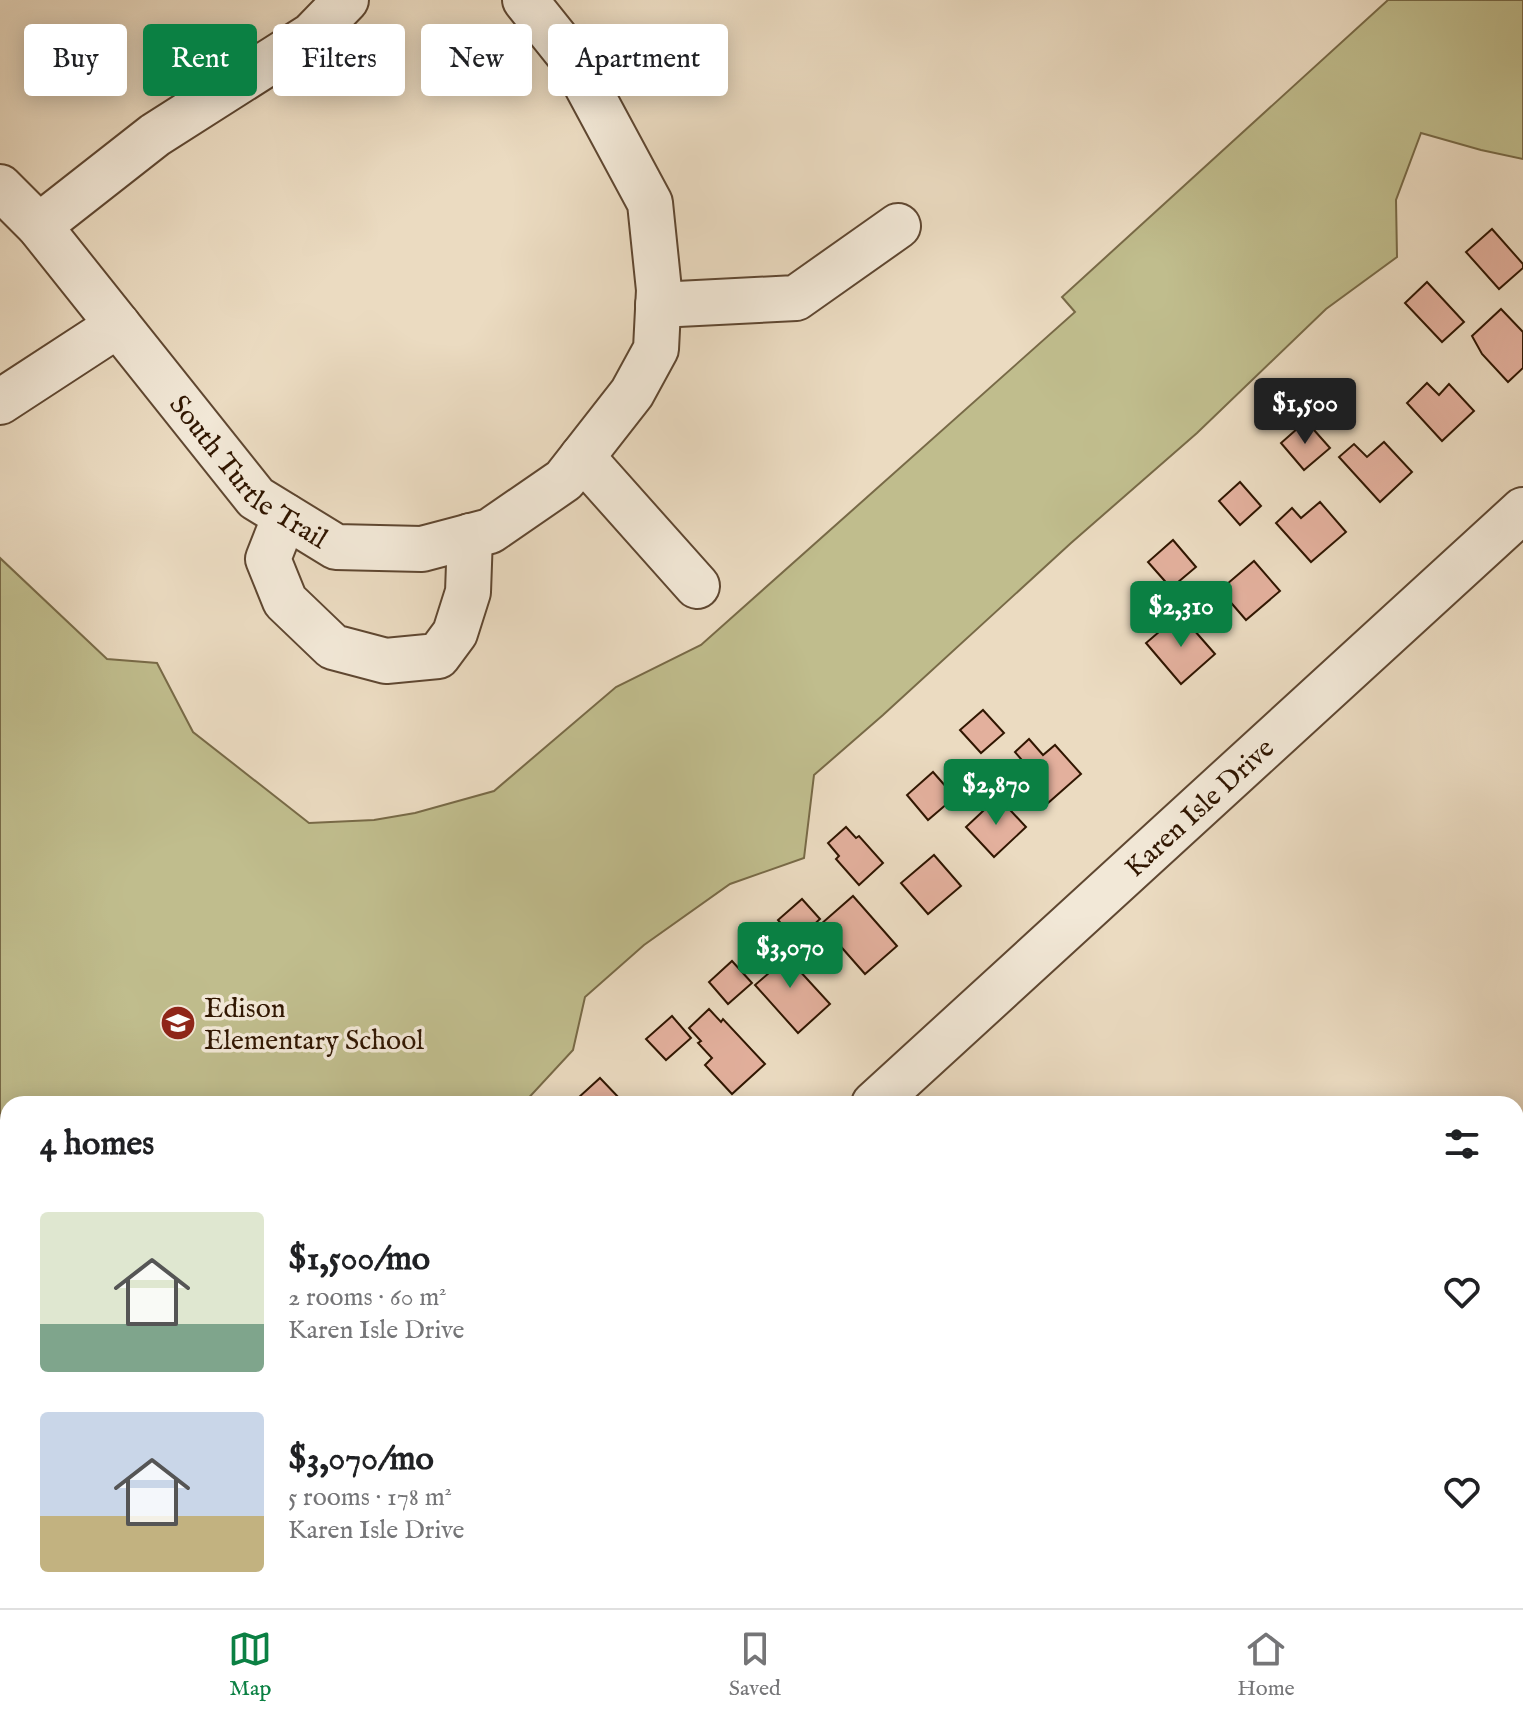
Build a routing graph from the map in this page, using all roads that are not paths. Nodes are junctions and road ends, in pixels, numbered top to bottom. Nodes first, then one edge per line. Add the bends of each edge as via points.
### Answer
1 (346, 0) edge
2 (525, 0) edge
3 (0, 187) edge
4 (39, 226) junction
5 (898, 226) dead end
6 (658, 305) junction
7 (118, 325) junction
8 (0, 402) edge
9 (582, 457) junction
10 (1523, 510) edge
11 (285, 516) junction
12 (470, 536) junction
13 (697, 586) dead end
14 (883, 1096) edge

1 - 4 street via 312,35 155,135
2 - 6 street via 573,60 650,203
3 - 4 street, South Turtle Trail
4 - 7 street, South Turtle Trail
5 - 6 street via 796,298
6 - 9 street, South Turtle Trail via 656,349 632,393
7 - 8 street
7 - 11 street, South Turtle Trail via 256,498
9 - 12 street, South Turtle Trail via 564,480 490,531
9 - 13 street
10 - 14 street, Karen Isle Drive
11 - 12 street, South Turtle Trail via 336,547 422,549
11 - 12 street via 268,559 285,601 333,647 386,661 438,656 455,633 468,592

